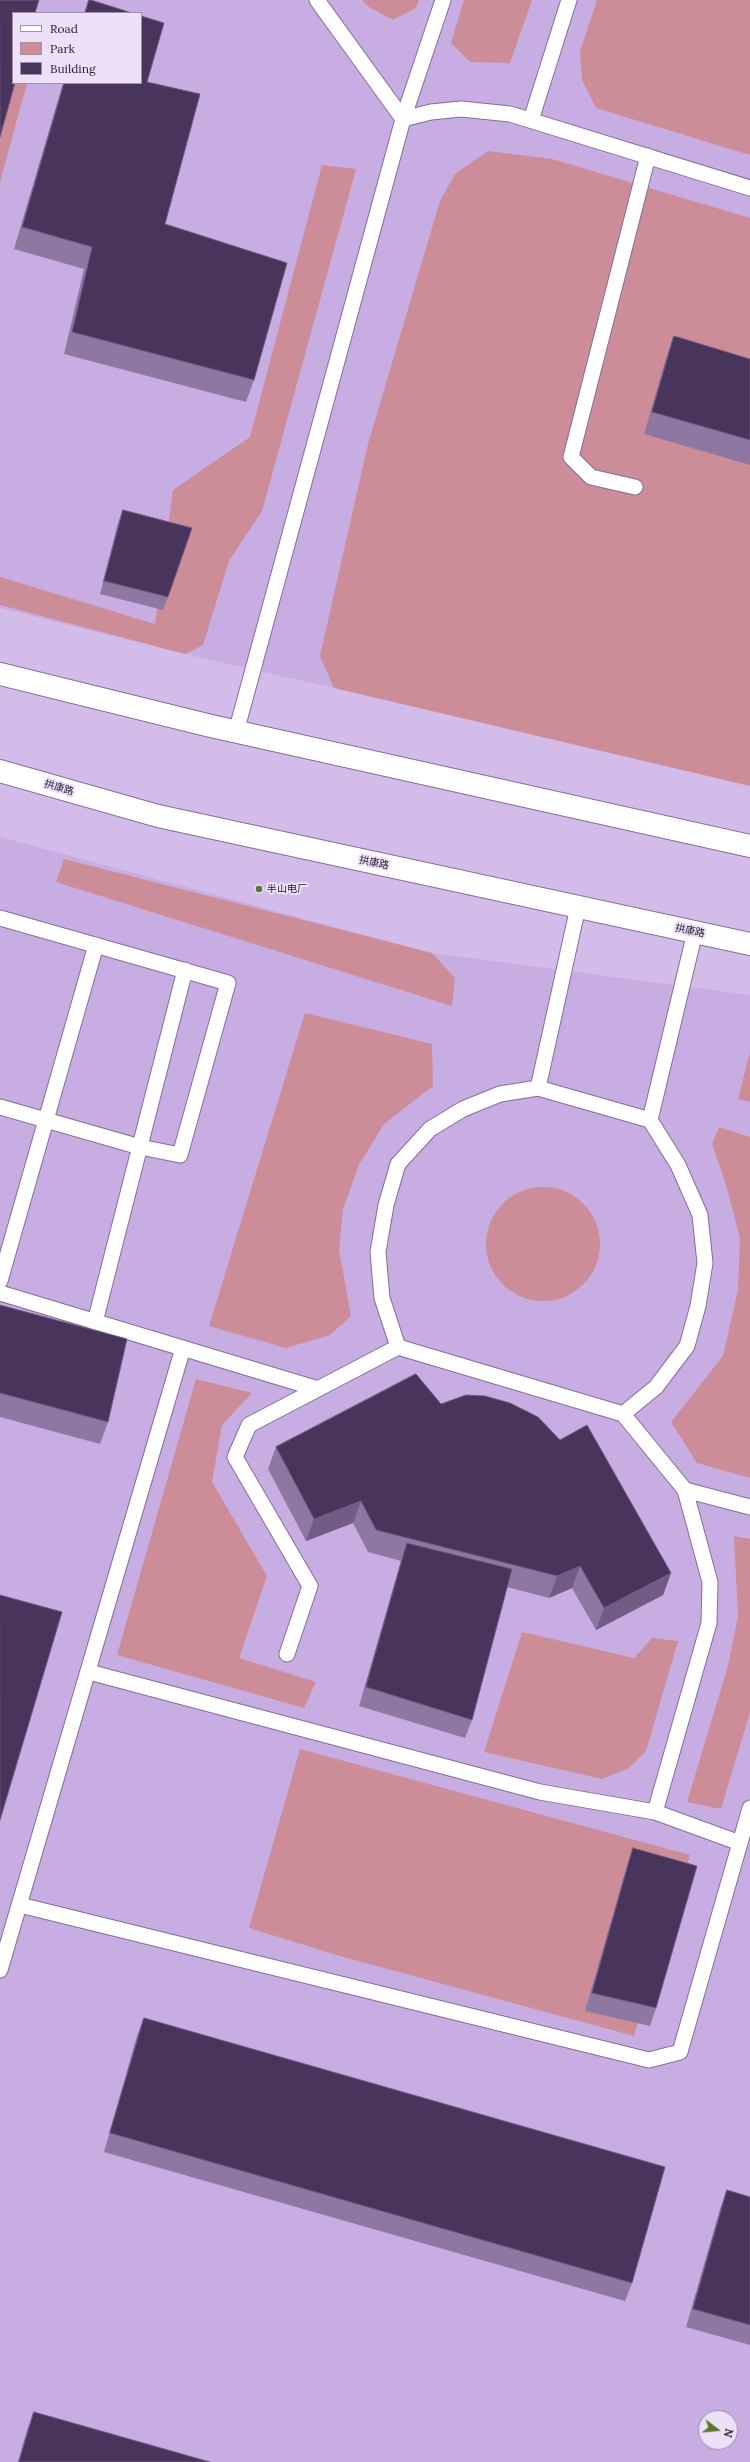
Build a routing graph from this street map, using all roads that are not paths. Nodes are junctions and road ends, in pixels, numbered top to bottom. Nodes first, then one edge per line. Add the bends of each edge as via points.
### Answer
1 (317, 0) edge
2 (443, 0) edge
3 (569, 0) edge
4 (403, 119) junction
5 (531, 120) junction
6 (648, 156) junction
7 (750, 188) edge
8 (635, 487) dead end
9 (0, 674) edge
10 (236, 732) junction
11 (0, 771) edge
12 (750, 846) edge
13 (578, 907) junction
14 (0, 918) edge
15 (695, 932) junction
16 (750, 944) edge
17 (96, 945) junction
18 (185, 970) junction
19 (538, 1088) junction
20 (0, 1107) edge
21 (46, 1120) junction
22 (650, 1120) junction
23 (140, 1147) junction
24 (0, 1282) edge
25 (0, 1293) edge
26 (95, 1322) junction
27 (398, 1347) junction
28 (183, 1348) junction
29 (318, 1389) junction
30 (623, 1414) junction
31 (685, 1490) junction
32 (750, 1507) edge
33 (287, 1654) dead end
34 (89, 1672) junction
35 (750, 1808) edge
36 (655, 1812) junction
37 (740, 1843) junction
38 (20, 1905) junction
39 (0, 1970) edge

1 - 4 lane
2 - 4 lane
3 - 5 lane
4 - 5 lane via 431,112 461,109 510,114
4 - 10 lane
5 - 6 lane
6 - 7 lane
6 - 8 lane via 571,457 591,477
9 - 10 main road
10 - 12 main road
11 - 13 main road, 拱康路 via 158,816
13 - 15 main road, 拱康路
13 - 19 lane
14 - 17 lane
15 - 16 main road, 拱康路
15 - 22 lane
17 - 18 lane
17 - 21 lane
18 - 23 lane
18 - 23 lane via 228,983 180,1155
19 - 22 lane
19 - 27 lane via 500,1094 463,1109 430,1129 398,1164 386,1205 378,1252 382,1298
20 - 21 lane
21 - 23 lane
21 - 24 lane
22 - 30 lane via 678,1165 700,1215 705,1263 698,1306 687,1346 656,1387
23 - 26 lane
25 - 26 lane
26 - 28 lane
27 - 29 lane
27 - 30 lane
28 - 29 lane
28 - 34 lane
29 - 33 lane via 249,1425 235,1457 310,1586
30 - 31 lane
31 - 32 lane
31 - 36 lane via 710,1582 709,1623
34 - 36 lane via 540,1792
34 - 38 lane
35 - 37 lane
36 - 37 lane
37 - 38 lane via 680,2052 649,2060
38 - 39 lane

